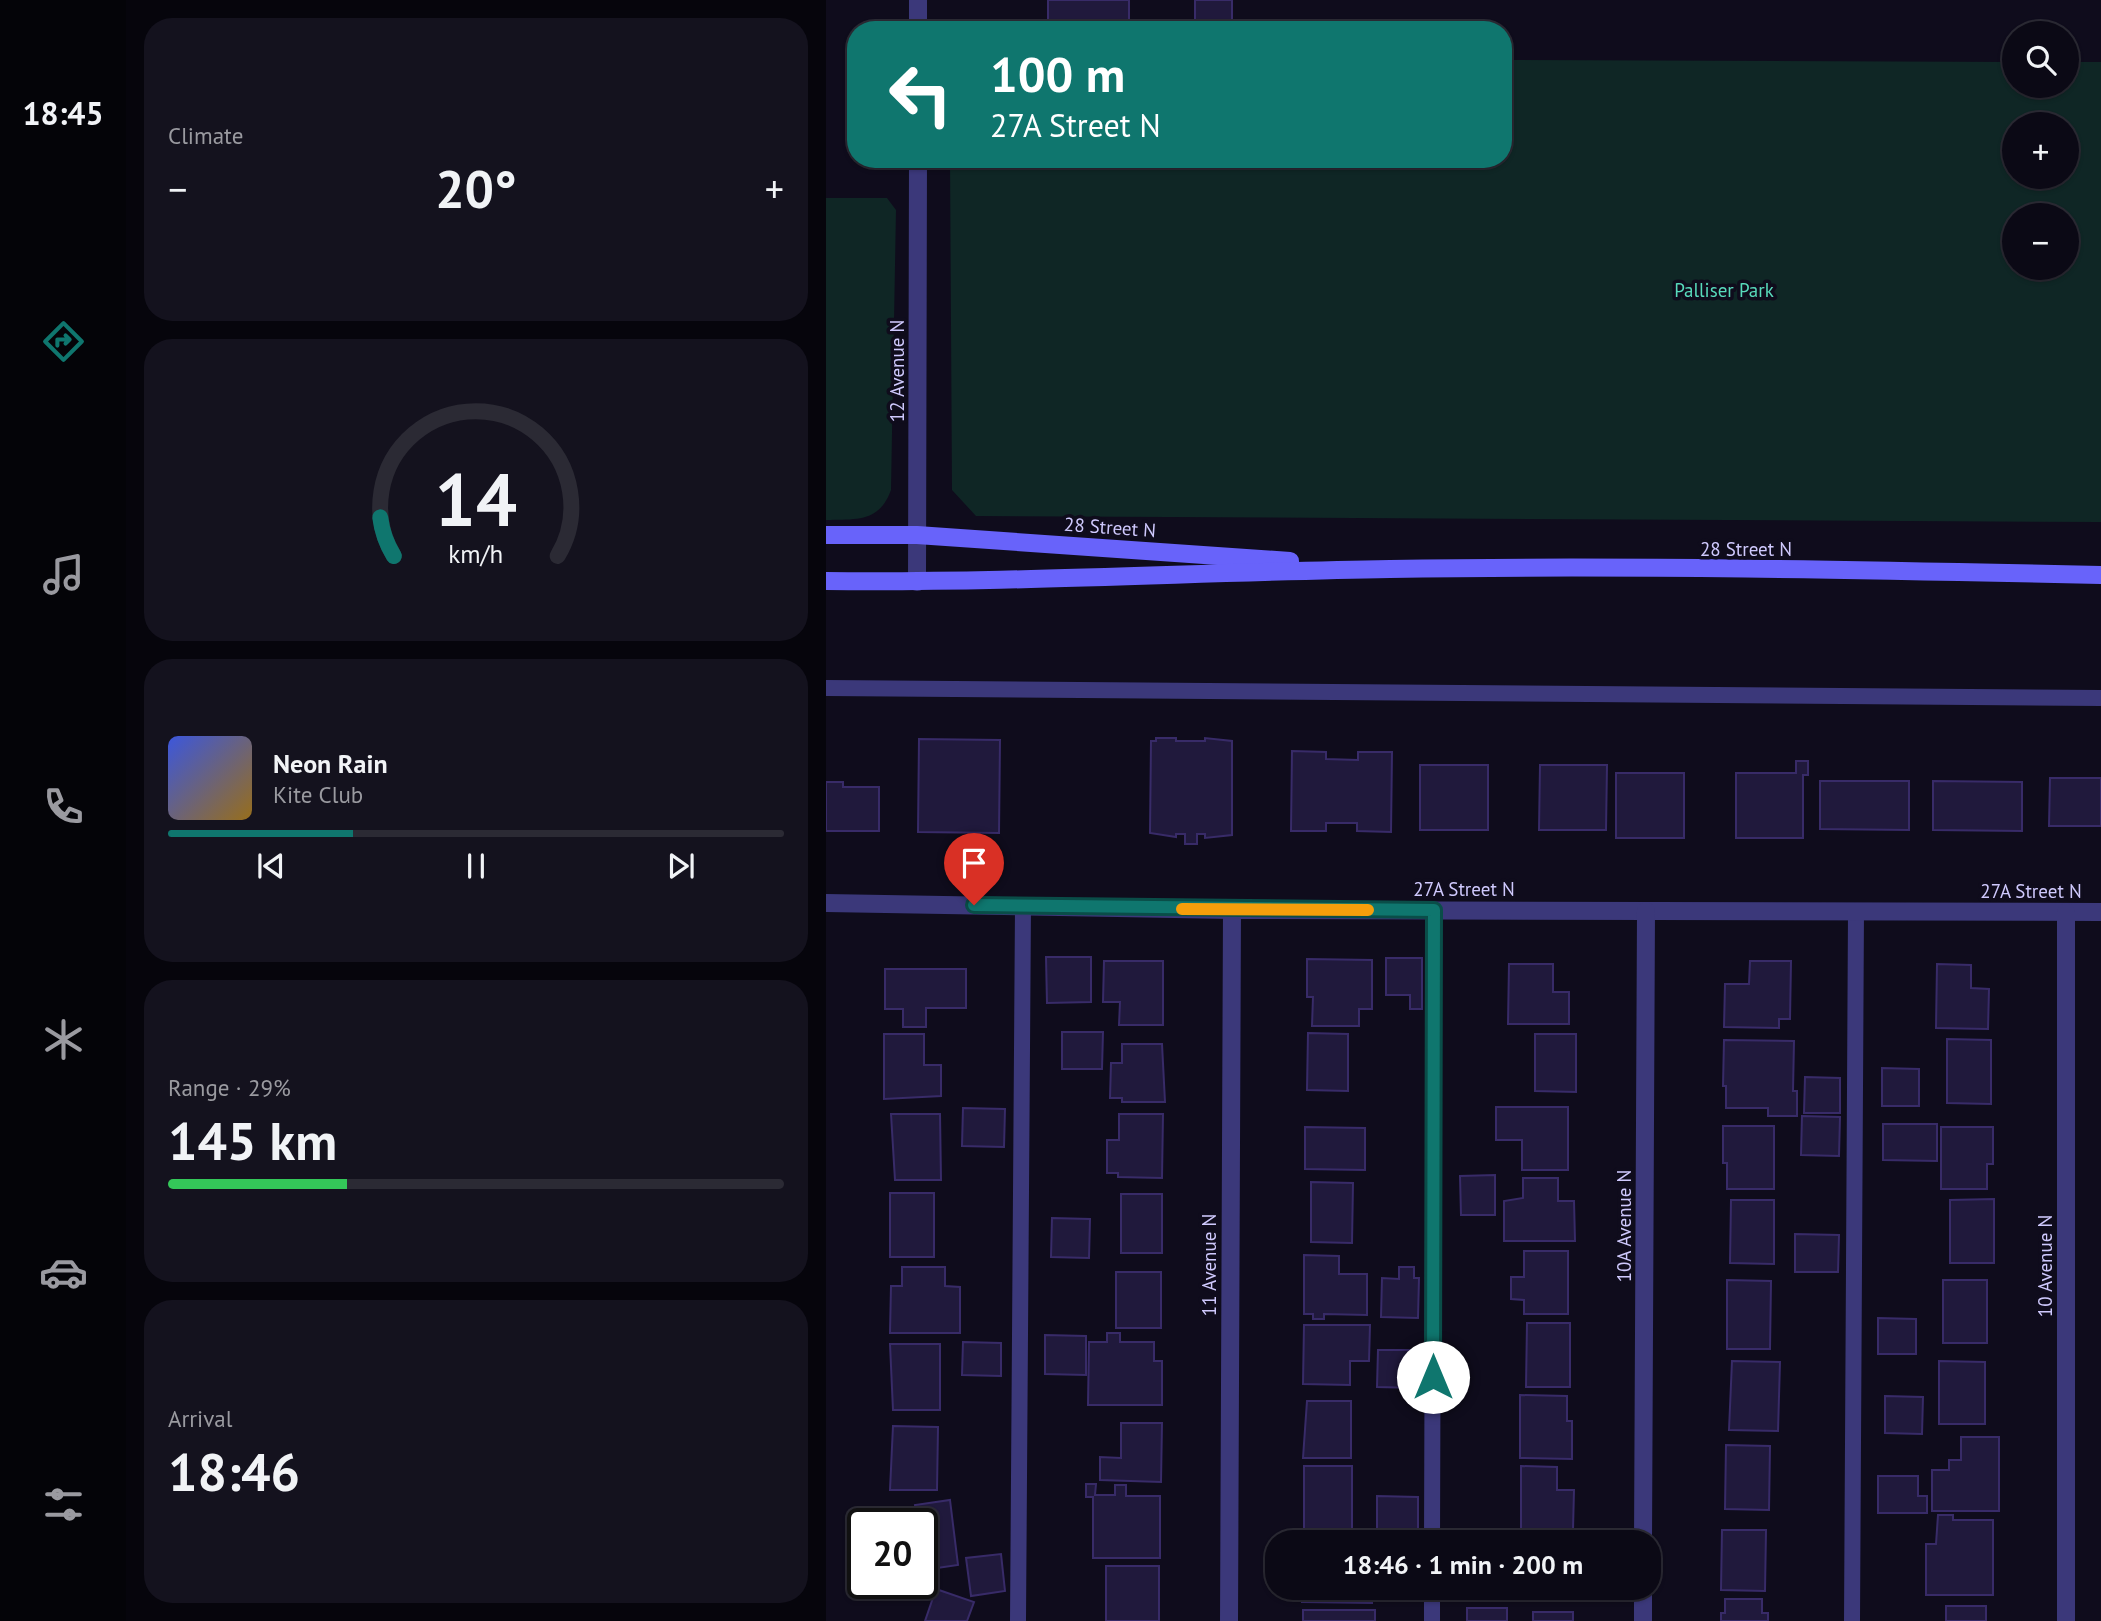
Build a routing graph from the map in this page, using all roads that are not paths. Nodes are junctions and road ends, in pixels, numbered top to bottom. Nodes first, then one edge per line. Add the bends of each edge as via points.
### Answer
1 (918, 0) edge
2 (918, 21) edge
3 (918, 168) edge
4 (826, 535) edge
5 (917, 535) junction
6 (1391, 569) junction
7 (2101, 575) edge
8 (826, 581) edge
9 (917, 582) junction
10 (826, 688) edge
11 (2101, 698) edge
12 (826, 903) edge
13 (1023, 906) junction
14 (1231, 910) junction
15 (1434, 910) junction
16 (1646, 911) junction
17 (1856, 911) junction
18 (2066, 912) junction
19 (2101, 912) edge
20 (1432, 1530) edge
21 (1643, 1530) edge
22 (1432, 1600) edge
23 (1643, 1600) edge
24 (1018, 1621) edge
25 (1229, 1621) edge
26 (1432, 1621) edge
27 (1643, 1621) edge
28 (1852, 1621) edge
29 (2066, 1621) edge

1 - 2 street
3 - 5 street, 12 Avenue N
4 - 5 main road, 28 Street N
5 - 6 main road, 28 Street N
5 - 9 street, 12 Avenue N
6 - 7 main road, 28 Street N
6 - 9 main road, 28 Street N
8 - 9 main road, 28 Street N
10 - 11 lane
12 - 13 street, 27A Street N
13 - 14 street, 27A Street N
13 - 24 lane
14 - 15 street, 27A Street N
14 - 25 street, 11 Avenue N
15 - 16 street, 27A Street N
15 - 20 lane
16 - 17 street, 27A Street N
16 - 21 street, 10A Avenue N
17 - 18 street, 27A Street N
17 - 28 lane
18 - 19 street, 27A Street N
18 - 29 street, 10 Avenue N
22 - 26 lane
23 - 27 street

